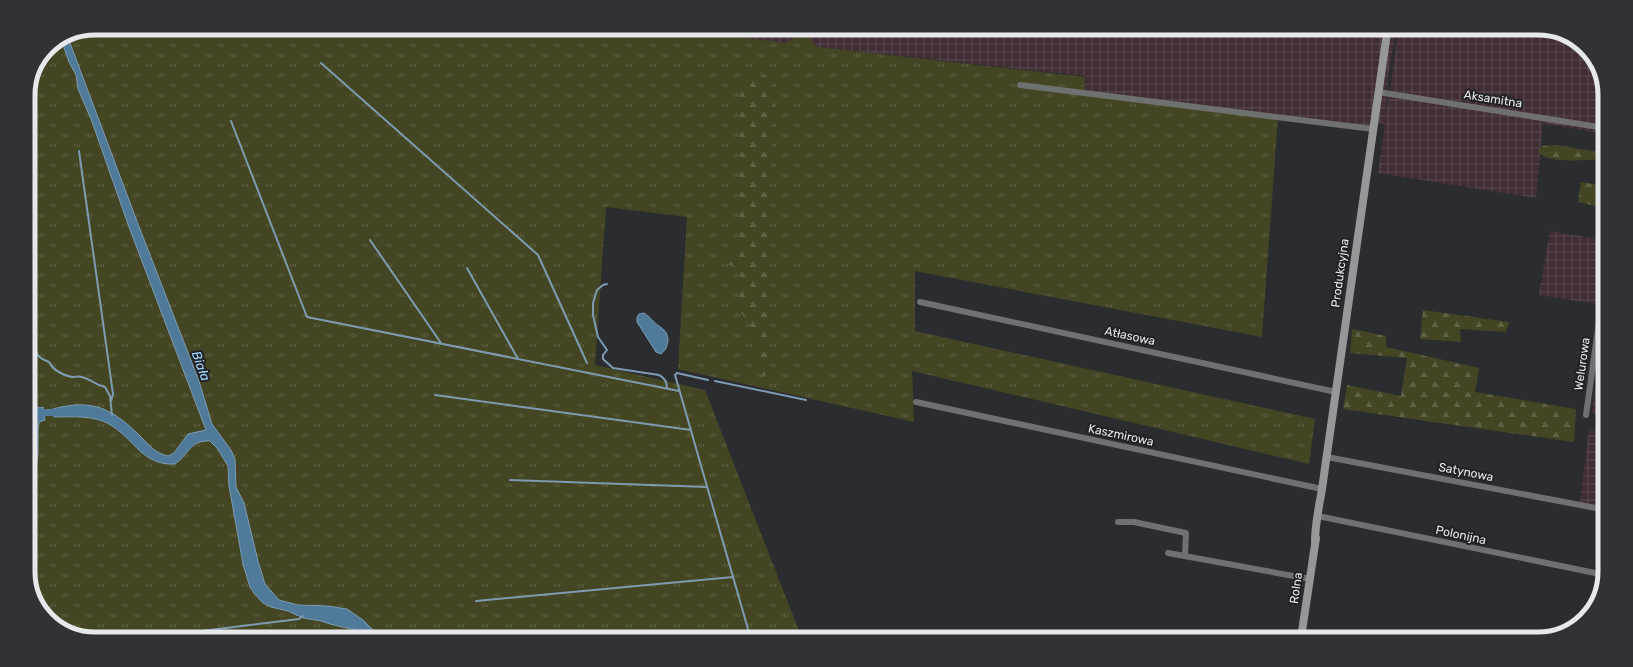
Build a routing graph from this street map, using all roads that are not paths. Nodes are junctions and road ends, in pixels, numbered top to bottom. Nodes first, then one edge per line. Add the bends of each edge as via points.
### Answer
1 (1387, 35) edge
2 (1020, 85) dead end
3 (1378, 92) junction
4 (1598, 127) edge
5 (1373, 129) junction
6 (920, 302) dead end
7 (1598, 329) edge
8 (1336, 392) junction
9 (916, 402) dead end
10 (1586, 415) dead end
11 (1326, 457) junction
12 (1322, 489) junction
13 (1598, 508) edge
14 (1318, 516) junction
15 (1118, 522) dead end
16 (1168, 553) dead end
17 (1185, 556) junction
18 (1598, 574) edge
19 (1310, 579) junction
20 (1302, 632) edge

1 - 3 street, Produkcyjna
2 - 5 street
3 - 4 street, Aksamitna
3 - 5 street, Produkcyjna
5 - 8 street, Produkcyjna
6 - 8 street, Atłasowa
7 - 10 street, Welurowa
8 - 11 street, Produkcyjna
9 - 12 street, Kaszmirowa
11 - 12 street, Produkcyjna
11 - 13 street, Satynowa
12 - 14 street, Produkcyjna
14 - 18 street, Polonijna
14 - 19 street, Rolna via 1319,527
15 - 17 street via 1134,522 1186,533
16 - 17 street
17 - 19 street
19 - 20 street, Rolna

